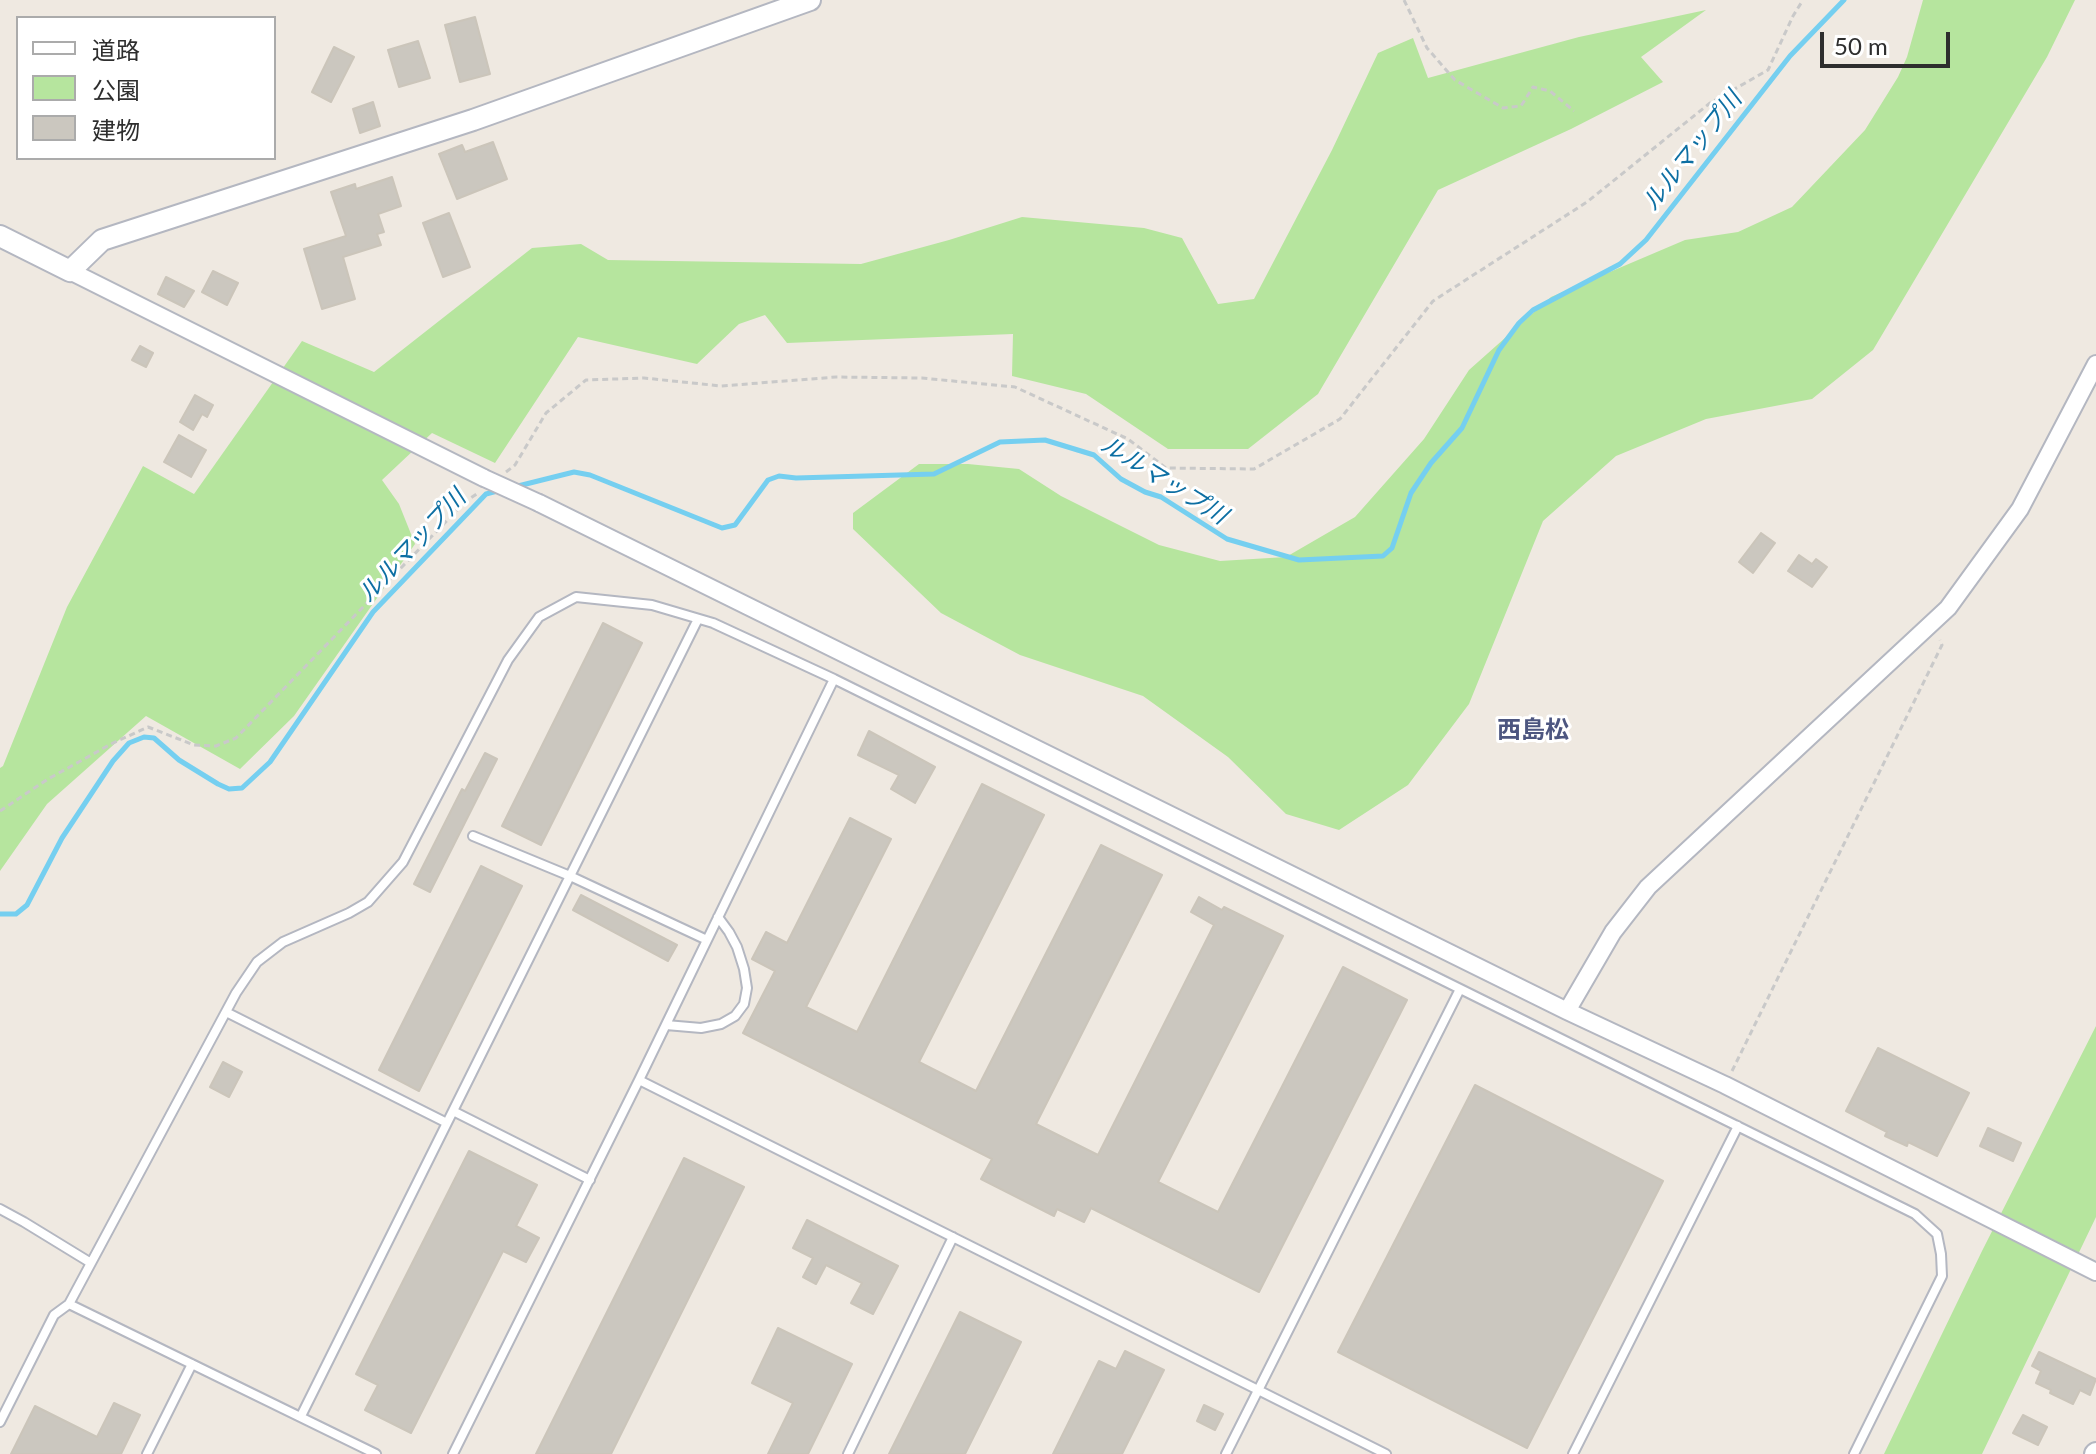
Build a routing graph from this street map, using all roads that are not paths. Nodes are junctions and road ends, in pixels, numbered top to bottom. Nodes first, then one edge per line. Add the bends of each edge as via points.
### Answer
1 (810, 0) edge
2 (0, 236) edge
3 (70, 271) junction
4 (2096, 364) edge
5 (698, 619) junction
6 (834, 679) junction
7 (473, 836) dead end
8 (570, 876) junction
9 (718, 917) junction
10 (707, 940) junction
11 (1460, 989) junction
12 (1567, 1011) junction
13 (226, 1012) junction
14 (666, 1025) junction
15 (639, 1080) junction
16 (453, 1111) junction
17 (447, 1123) junction
18 (1738, 1126) junction
19 (590, 1180) junction
20 (0, 1209) edge
21 (953, 1237) junction
22 (91, 1263) junction
23 (2096, 1272) edge
24 (69, 1304) junction
25 (192, 1364) junction
26 (1258, 1390) junction
27 (301, 1416) junction
28 (0, 1422) edge
29 (147, 1454) edge
30 (376, 1454) edge
31 (453, 1454) edge
32 (848, 1454) edge
33 (1226, 1454) edge
34 (1386, 1454) edge
35 (1573, 1454) edge
36 (1854, 1454) edge

1 - 3 street via 473,120 102,240
2 - 3 street
3 - 12 street, bridge via 481,485 539,503
4 - 12 street via 2020,509 1948,608 1648,887 1613,932
5 - 6 lane
5 - 8 lane
5 - 13 lane via 652,605 576,597 539,617 508,660 403,862 368,902 283,942 257,962
6 - 9 lane
6 - 11 lane
7 - 8 lane
8 - 10 lane
8 - 16 lane
9 - 10 lane
9 - 14 lane via 744,969 744,1004 721,1024
10 - 14 lane
11 - 18 lane
11 - 26 lane
12 - 23 street
13 - 17 lane
13 - 22 lane
14 - 15 lane
15 - 19 lane
15 - 21 lane
16 - 17 lane
16 - 19 lane
17 - 27 lane
18 - 35 lane
18 - 36 lane via 1915,1214 1937,1234 1942,1276
19 - 31 lane
20 - 22 lane
21 - 26 lane
21 - 32 lane
22 - 24 lane
24 - 25 lane
24 - 28 lane via 54,1315
25 - 27 lane
25 - 29 lane
26 - 33 lane
26 - 34 lane
27 - 30 lane

